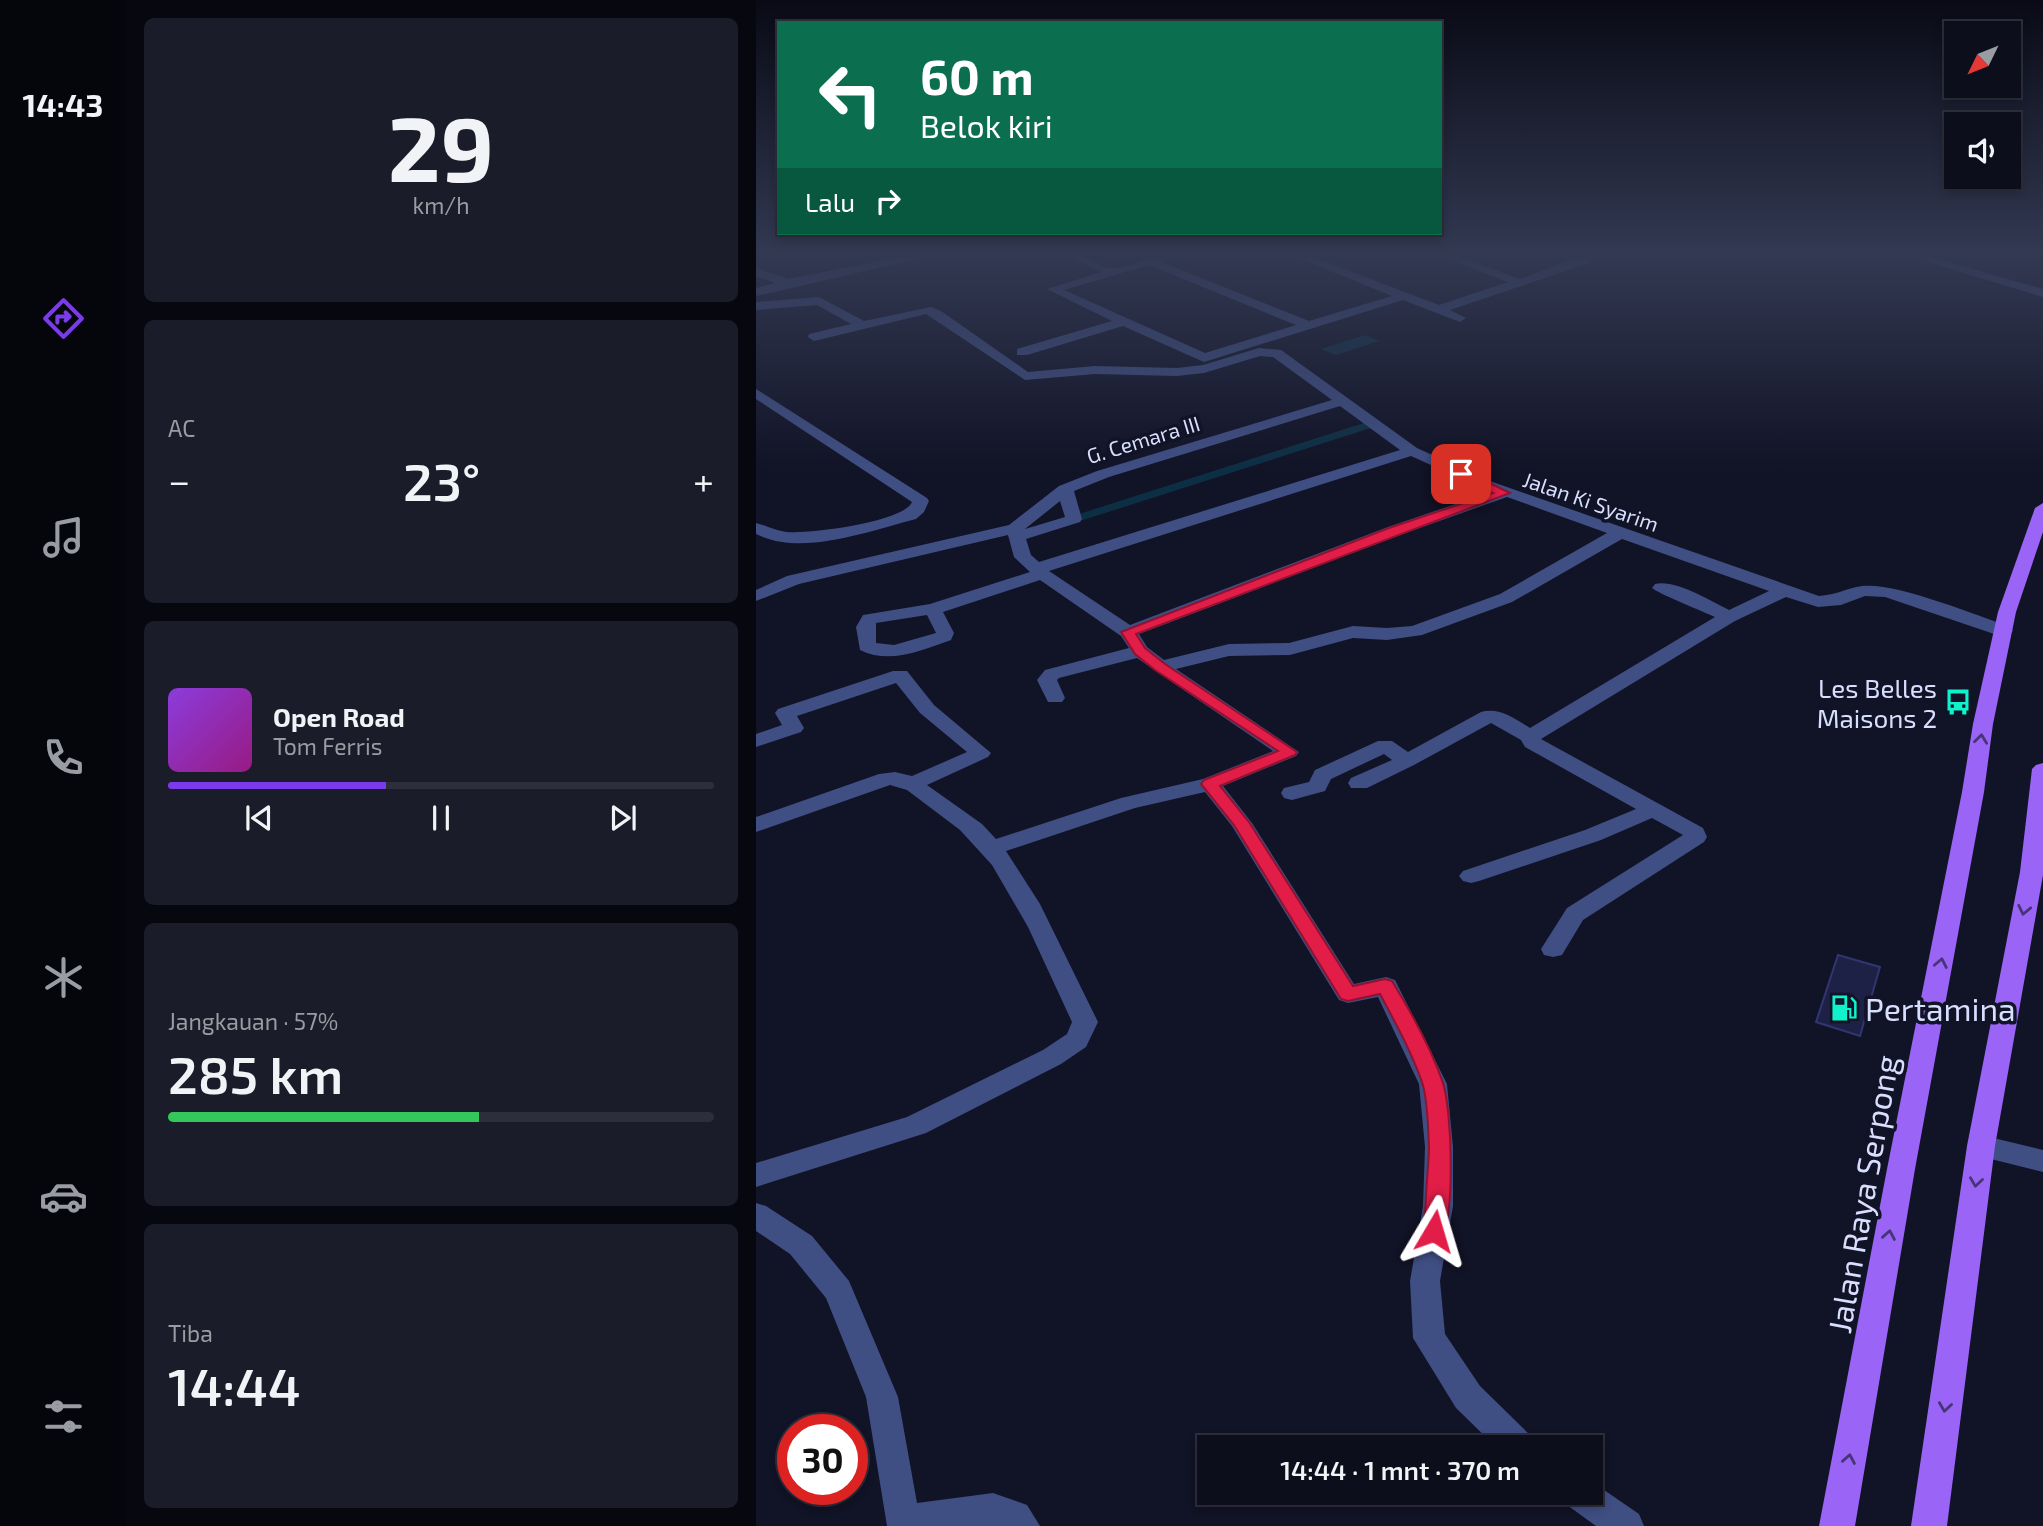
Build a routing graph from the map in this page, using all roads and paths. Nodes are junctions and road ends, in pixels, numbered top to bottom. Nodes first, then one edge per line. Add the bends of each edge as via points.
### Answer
1 (853, 327) edge
2 (954, 327) edge
3 (1105, 327) edge
4 (1134, 327) edge
5 (1305, 327) edge
6 (814, 337) dead end
7 (1022, 352) dead end
8 (756, 393) edge
9 (1342, 401) junction
10 (1412, 451) junction
11 (1065, 489) junction
12 (1504, 493) junction
13 (2043, 508) edge
14 (756, 528) edge
15 (1016, 533) junction
16 (1620, 533) junction
17 (2035, 557) edge
18 (1039, 572) junction
19 (1661, 588) dead end
20 (1785, 590) junction
21 (756, 596) edge
22 (933, 609) dead end
23 (1729, 617) junction
24 (2004, 631) junction
25 (1128, 632) junction
26 (1140, 651) junction
27 (1160, 667) junction
28 (1055, 698) dead end
29 (1530, 737) junction
30 (756, 741) edge
31 (1407, 761) junction
32 (2043, 769) edge
33 (914, 783) junction
34 (1359, 783) dead end
35 (1210, 784) junction
36 (1292, 793) dead end
37 (1653, 810) junction
38 (756, 825) edge
39 (991, 848) junction
40 (1471, 876) dead end
41 (1553, 949) dead end
42 (1981, 1146) junction
43 (2043, 1161) edge
44 (756, 1175) edge
45 (756, 1215) edge
46 (1507, 1435) edge
47 (1596, 1505) edge
48 (895, 1524) edge
49 (1022, 1526) edge
50 (1626, 1526) edge
51 (1837, 1526) edge
52 (1929, 1526) edge

1 - 6 street
2 - 9 street, Jalan Ki Syarim via 1025,376 1095,370 1177,372 1267,351
3 - 7 street
4 - 5 street via 1204,358
8 - 14 street via 921,502 910,516 803,538 782,539
9 - 10 street, Jalan Ki Syarim
9 - 11 street, G. Cemara III
10 - 12 street, Jalan Ki Syarim
10 - 18 street
11 - 15 street, G. Cemara III
11 - 15 street via 1074,519
12 - 16 street, Jalan Ki Syarim
12 - 25 street
13 - 17 main road, Jalan Raya Serpong
15 - 18 street via 1023,556
15 - 21 street via 793,580
16 - 20 street, Jalan Ki Syarim
16 - 27 street via 1506,598 1415,631 1353,632 1290,649 1229,650
17 - 24 main road, Jalan Raya Serpong via 2007,612
18 - 22 street
18 - 25 street
19 - 23 street
20 - 23 street
20 - 24 street, Jalan Ki Syarim via 1824,603 1863,592 1887,592
23 - 29 street
51 -> 24 main road, Jalan Raya Serpong via 1983,724
25 - 26 street
26 - 27 street
26 - 28 street via 1052,674 1047,680
27 - 35 street via 1289,752
29 - 31 street via 1500,718 1488,716
29 - 37 street via 1532,743
30 - 33 street via 794,728 785,713 900,675 926,709 981,753
31 - 34 street
31 - 36 street via 1385,746 1322,775 1317,786
32 -> 42 main road via 2032,872
33 - 38 street via 887,779
33 - 39 street
35 - 39 street via 1129,803
35 - 46 street via 1241,822 1348,994 1385,986 1412,1035 1433,1084 1439,1147 1438,1206 1425,1281 1429,1338 1468,1397
37 - 40 street
37 - 41 street via 1696,837 1575,914
39 - 44 street via 1023,894 1085,1022 1077,1040 916,1125
42 - 43 street
42 -> 52 main road
45 - 48 street via 801,1245 838,1290 882,1397
47 - 50 street
48 - 49 street via 993,1510 1015,1517

